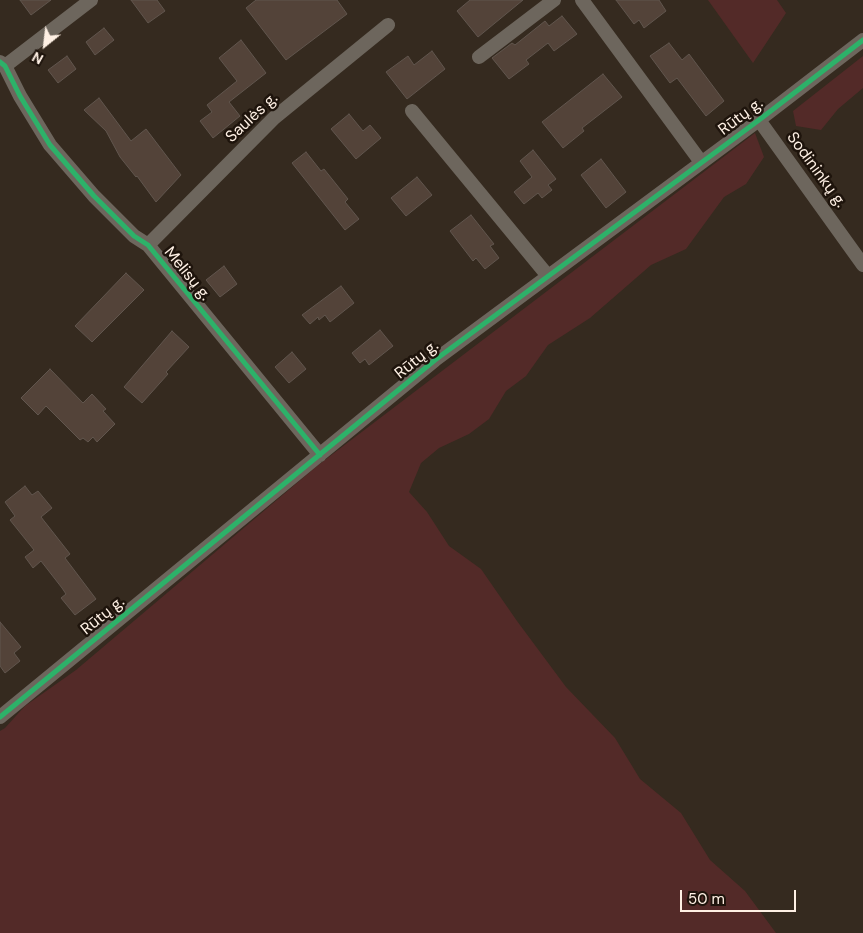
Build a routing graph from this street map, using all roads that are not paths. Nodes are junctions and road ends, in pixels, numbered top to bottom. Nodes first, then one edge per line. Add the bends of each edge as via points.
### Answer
1 (91, 0) edge
2 (554, 0) edge
3 (582, 0) edge
4 (388, 25) dead end
5 (863, 40) edge
6 (480, 57) dead end
7 (3, 64) edge
8 (412, 111) dead end
9 (759, 120) junction
10 (701, 162) junction
11 (148, 245) junction
12 (863, 264) edge
13 (548, 276) junction
14 (320, 455) junction
15 (0, 717) edge

1 - 7 street
2 - 6 street
3 - 10 street
4 - 11 street, Saulės g. via 274,118
5 - 9 street, Rūtų g.
7 - 11 street, Melisų g. via 50,145 94,196 134,236
8 - 13 street
9 - 10 street, Rūtų g.
9 - 12 street, Sodininkų g.
10 - 13 street, Rūtų g.
11 - 14 street, Melisų g.
13 - 14 street, Rūtų g. via 436,360
14 - 15 street, Rūtų g.

